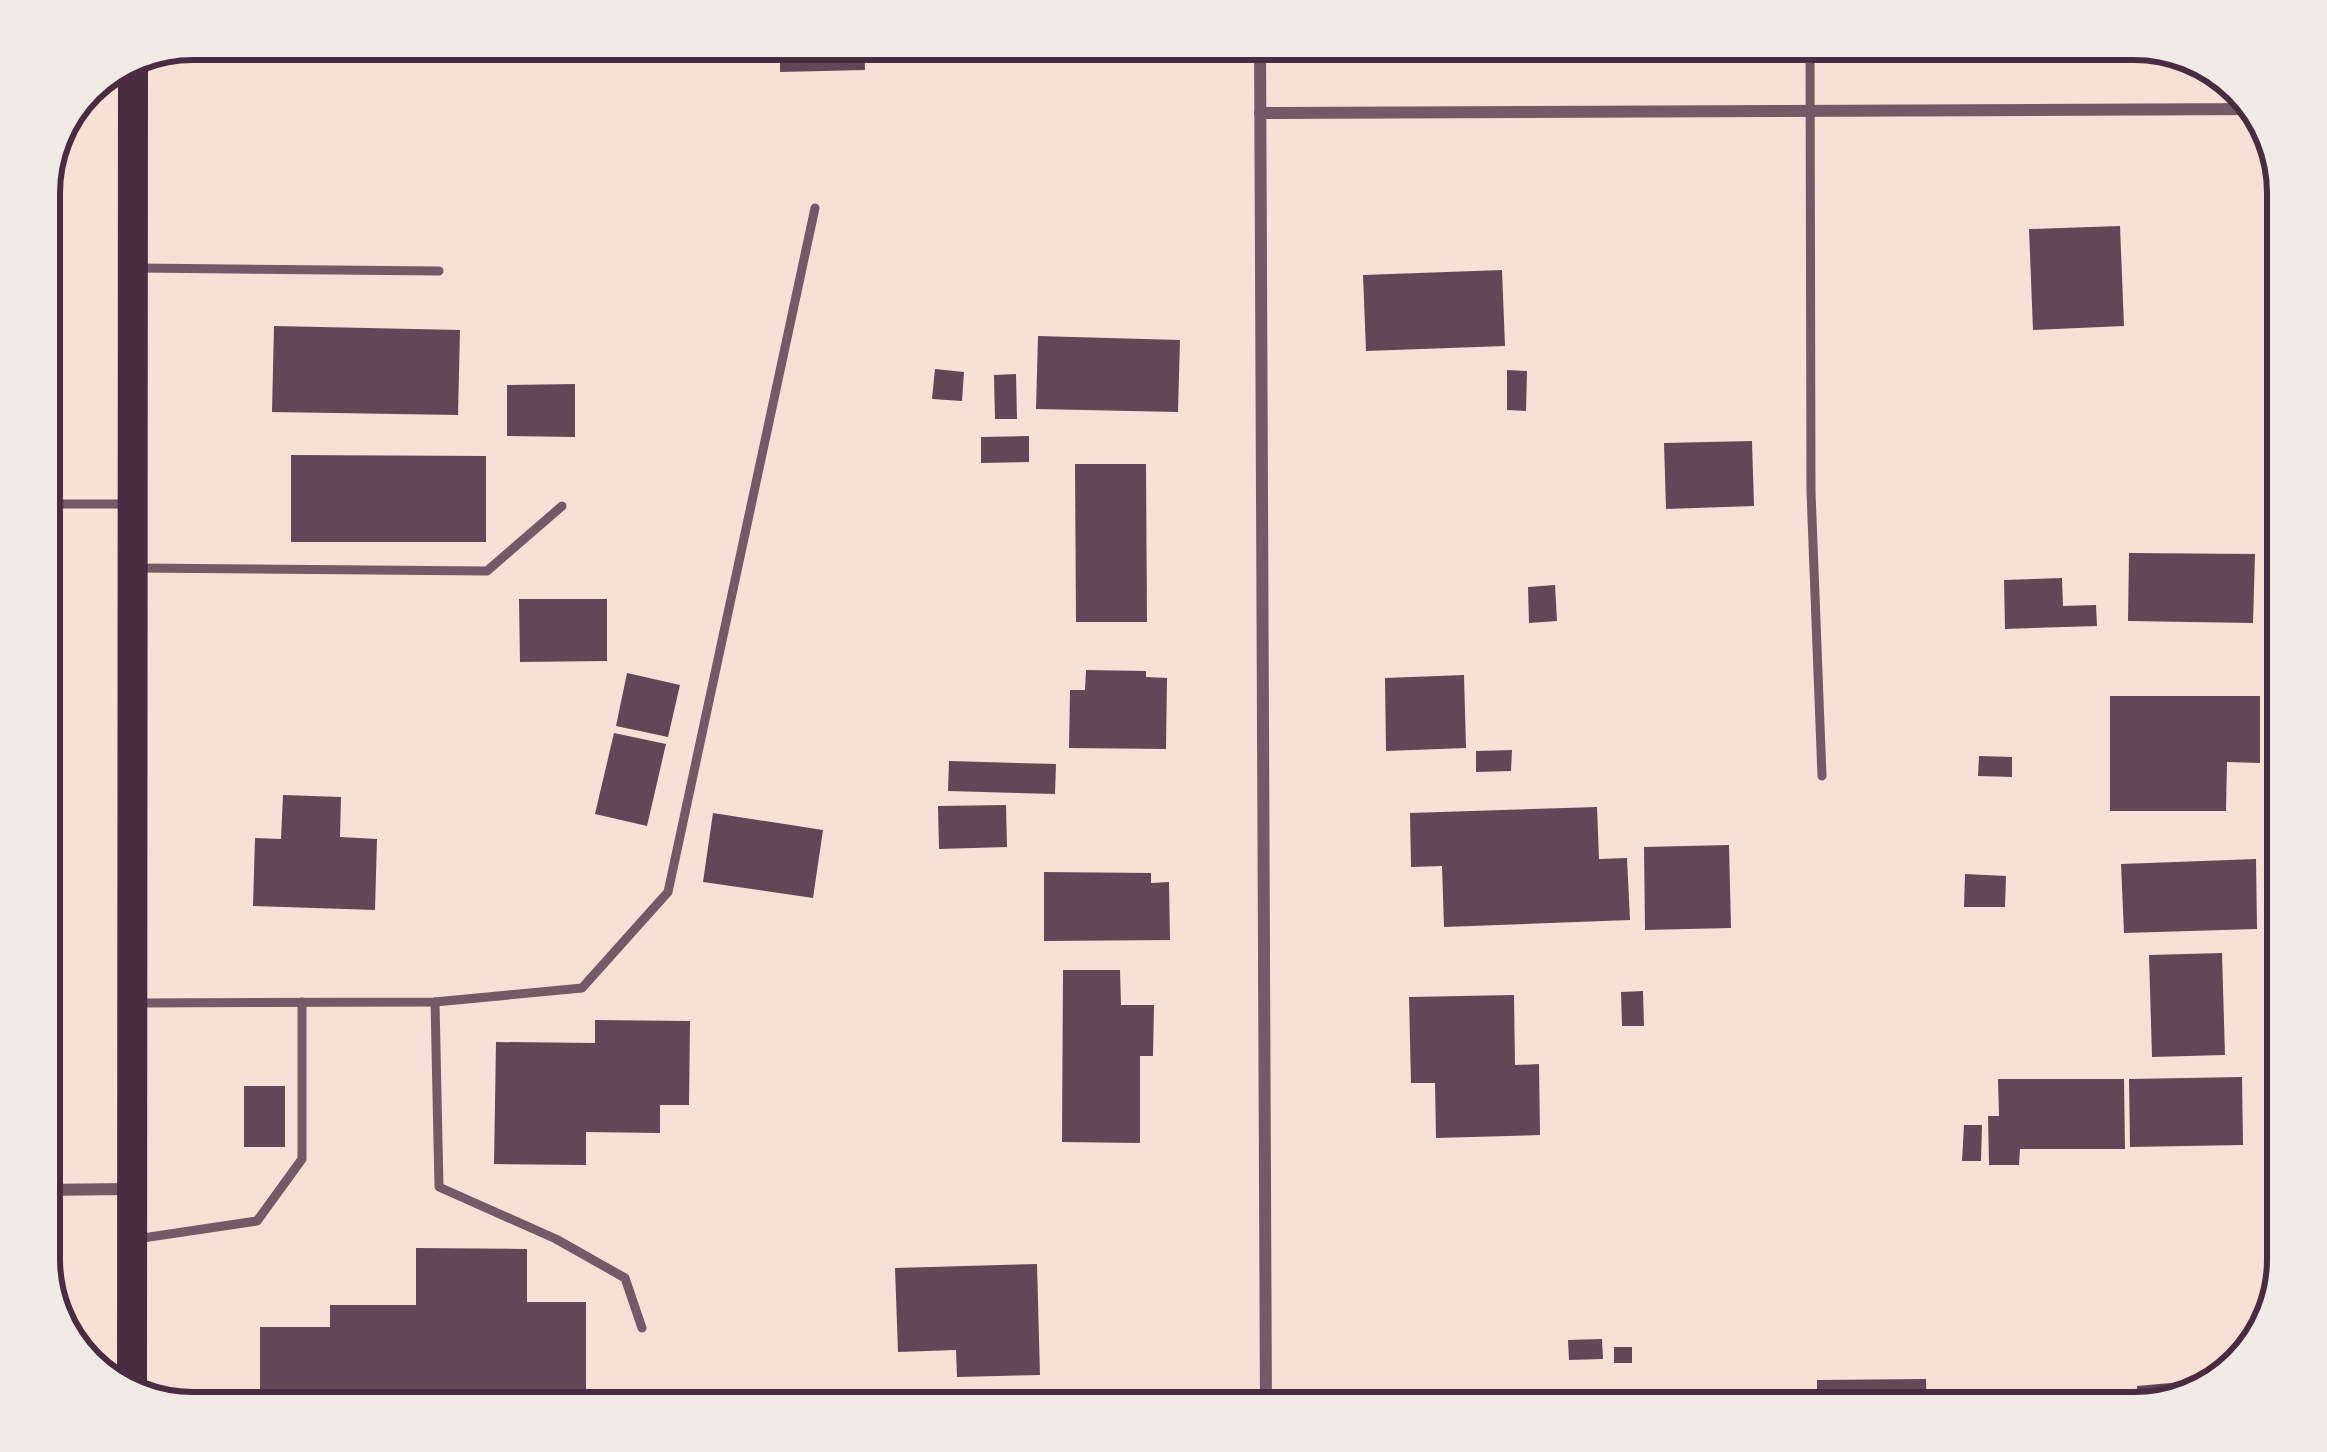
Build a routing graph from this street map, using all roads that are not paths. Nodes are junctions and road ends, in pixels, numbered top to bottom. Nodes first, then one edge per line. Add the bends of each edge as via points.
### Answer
1 (1260, 60) edge
2 (1810, 60) edge
3 (133, 75) edge
4 (2237, 109) edge
5 (1811, 111) junction
6 (1260, 113) junction
7 (815, 208) dead end
8 (132, 268) junction
9 (439, 271) dead end
10 (60, 504) edge
11 (132, 504) junction
12 (562, 506) dead end
13 (131, 568) junction
14 (1822, 776) dead end
15 (302, 1002) junction
16 (435, 1002) junction
17 (130, 1003) junction
18 (130, 1189) junction
19 (60, 1190) edge
20 (130, 1240) junction
21 (642, 1328) dead end
22 (132, 1377) edge
23 (1266, 1392) edge

1 - 6 street
2 - 5 lane
3 - 8 main road
4 - 5 street
5 - 6 street
5 - 14 lane via 1811,492
6 - 23 street
7 - 16 lane via 668,892 582,988
8 - 9 lane
8 - 11 main road
10 - 11 lane
11 - 13 main road
12 - 13 lane via 487,572
13 - 17 main road
15 - 16 lane
15 - 17 lane
15 - 20 lane via 302,1159 256,1221
16 - 21 lane via 439,1187 625,1278
17 - 18 main road
18 - 19 street
18 - 20 main road
20 - 22 main road

